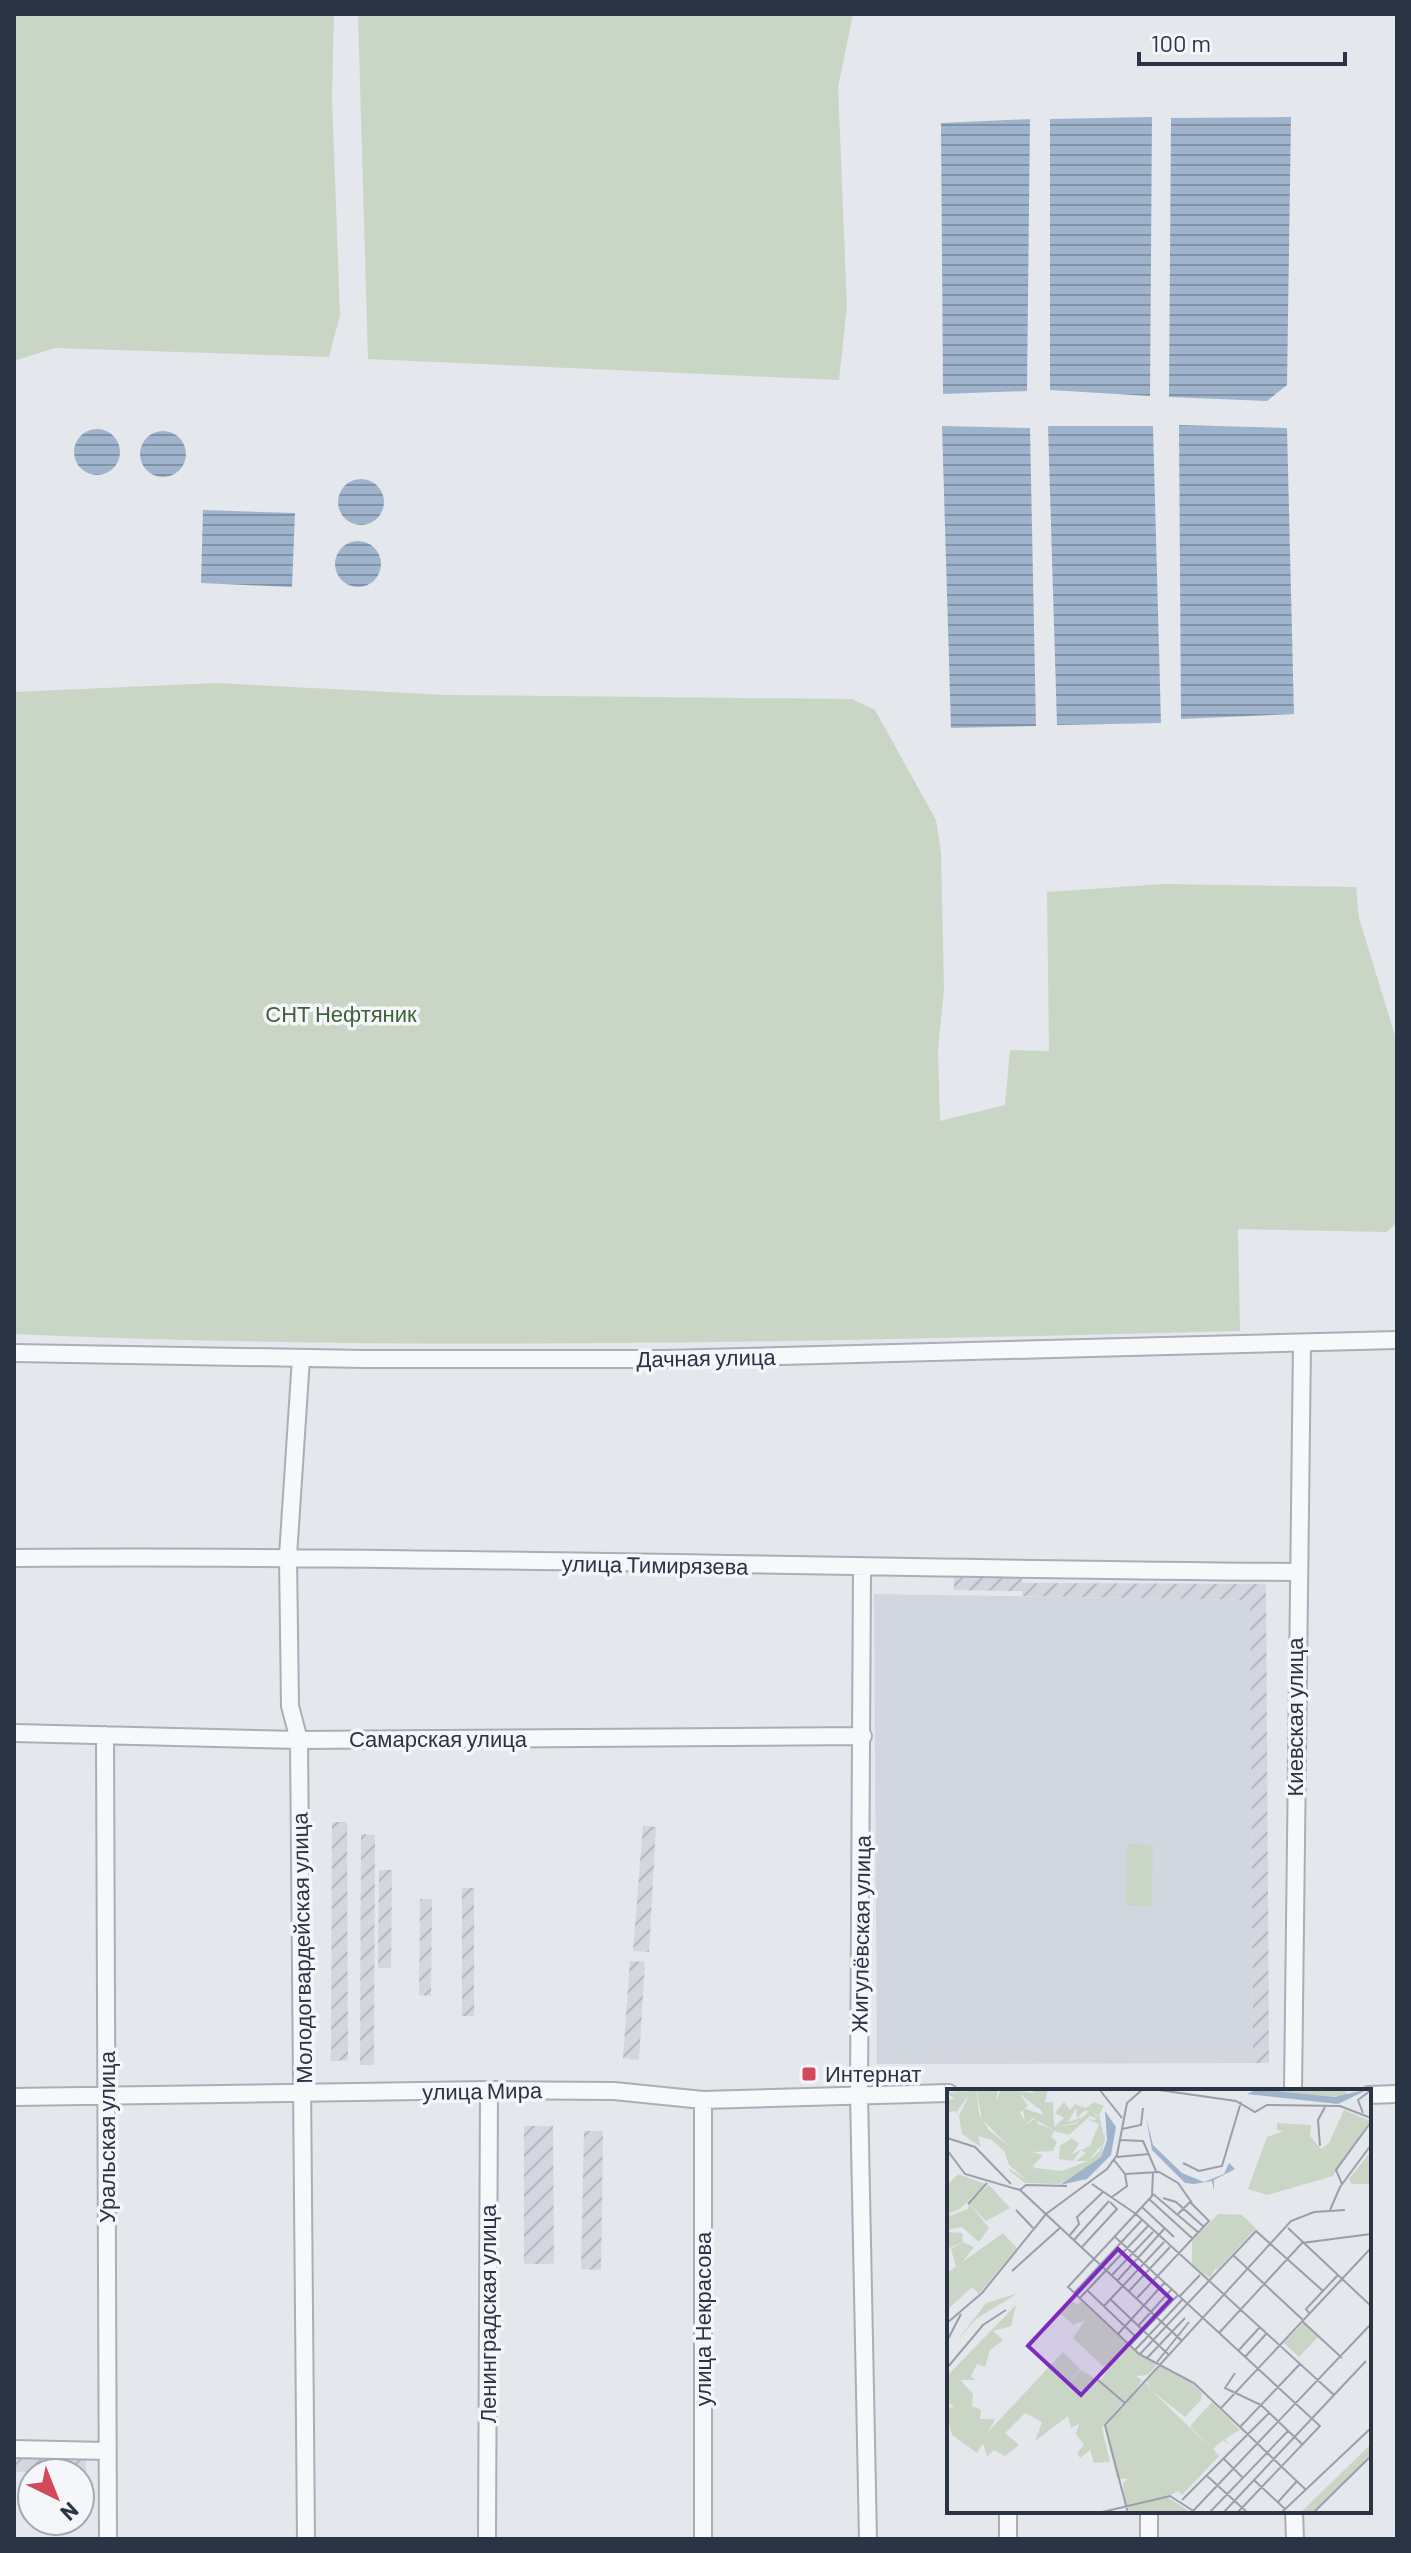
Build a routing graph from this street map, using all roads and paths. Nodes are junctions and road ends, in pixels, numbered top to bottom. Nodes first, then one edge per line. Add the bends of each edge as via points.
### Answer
1 (1397, 1340) edge
2 (1302, 1343) junction
3 (14, 1353) edge
4 (301, 1358) junction
5 (288, 1556) junction
6 (14, 1558) edge
7 (862, 1569) junction
8 (1297, 1572) junction
9 (14, 1733) edge
10 (105, 1735) junction
11 (863, 1736) junction
12 (299, 1740) junction
13 (1293, 2089) edge
14 (489, 2090) junction
15 (947, 2093) edge
16 (304, 2094) junction
17 (859, 2094) junction
18 (1397, 2094) edge
19 (1371, 2095) edge
20 (107, 2096) junction
21 (14, 2097) edge
22 (703, 2100) junction
23 (14, 2449) edge
24 (106, 2451) junction
25 (1008, 2513) edge
26 (1149, 2513) edge
27 (1294, 2513) edge
28 (108, 2539) edge
29 (306, 2539) edge
30 (487, 2539) edge
31 (703, 2539) edge
32 (868, 2539) edge
33 (1008, 2539) edge
34 (1149, 2539) edge
35 (1295, 2539) edge

1 - 2 street, Дачная улица
2 - 4 street, Дачная улица via 678,1359
2 - 8 street, Киевская улица
3 - 4 street, Дачная улица
4 - 5 street, Молодогвардейская улица
5 - 6 street, улица Тимирязева
5 - 7 street, улица Тимирязева
5 - 12 street, Молодогвардейская улица via 290,1706
7 - 8 street, улица Тимирязева
7 - 11 street, Жигулёвская улица
8 - 13 street, Киевская улица
9 - 10 street, Самарская улица
10 - 12 street, Самарская улица
10 - 20 street, Уральская улица
11 - 12 street, Самарская улица
11 - 17 street, Жигулёвская улица
12 - 16 street, Молодогвардейская улица
14 - 16 street, улица Мира
14 - 22 street, улица Мира via 614,2091
14 - 30 street, Ленинградская улица
15 - 17 street, улица Мира
16 - 20 street, улица Мира
16 - 29 street, Молодогвардейская улица
17 - 22 street, улица Мира
17 - 32 street, Жигулёвская улица
18 - 19 street
20 - 21 street, улица Мира
20 - 24 street, Уральская улица
22 - 31 street, улица Некрасова
23 - 24 street
24 - 28 street, Уральская улица
25 - 33 street
26 - 34 street
27 - 35 street

